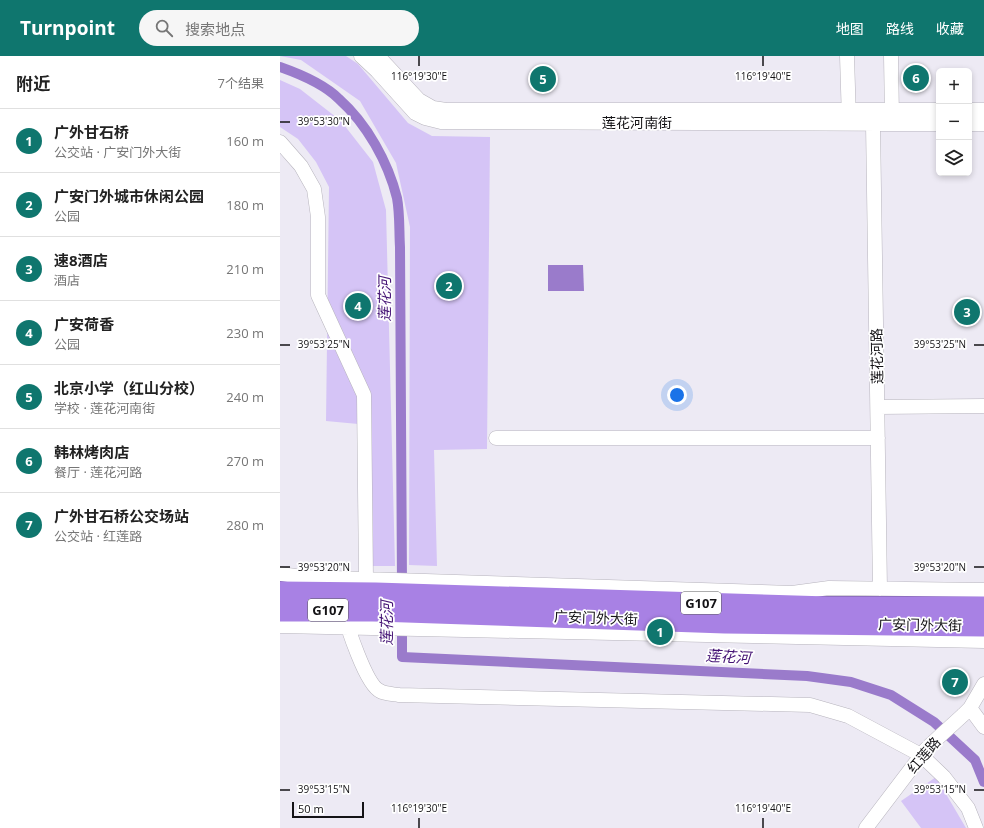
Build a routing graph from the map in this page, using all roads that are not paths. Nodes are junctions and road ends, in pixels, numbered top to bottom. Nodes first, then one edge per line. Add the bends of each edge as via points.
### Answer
1 (361, 56) edge
2 (379, 56) edge
3 (847, 56) edge
4 (891, 56) edge
5 (848, 110) junction
6 (892, 110) junction
7 (936, 110) edge
8 (972, 110) edge
9 (984, 110) edge
10 (849, 124) junction
11 (873, 124) junction
12 (892, 124) junction
13 (936, 124) edge
14 (972, 124) edge
15 (984, 124) edge
16 (280, 142) edge
17 (984, 406) edge
18 (878, 407) junction
19 (496, 438) dead end
20 (878, 438) junction
21 (280, 574) edge
22 (308, 585) junction
23 (880, 589) junction
24 (984, 590) edge
25 (280, 592) edge
26 (374, 598) junction
27 (418, 604) junction
28 (984, 608) edge
29 (280, 611) edge
30 (345, 618) junction
31 (280, 626) edge
32 (984, 626) edge
33 (984, 641) edge
34 (984, 684) edge
35 (966, 711) junction
36 (984, 727) edge
37 (925, 751) junction
38 (866, 828) edge
39 (976, 828) edge

1 - 10 street, 莲花河南街 via 415,113 433,120
2 - 5 street, 莲花河南街 via 420,100 433,108 446,110
3 - 5 street
4 - 6 street
5 - 6 street, 莲花河南街
5 - 10 street
6 - 7 street, 莲花河南街
6 - 12 street
8 - 9 street
10 - 11 street, 莲花河南街
11 - 12 street, 莲花河南街
11 - 18 street, 莲花河路
12 - 13 street, 莲花河南街
14 - 15 street
16 - 26 street via 301,166 314,189 318,212 318,295 364,394
17 - 18 street
18 - 20 street, 莲花河路
19 - 20 street
20 - 23 street, 莲花河路
21 - 22 street
22 - 25 highway, 广安门外大街 / G107
22 - 26 highway, 广安门外大街 / G107
23 - 24 street, 广安门外大街
23 - 27 street, 广安门外大街 via 829,588 792,593
26 - 27 highway, 广安门外大街 / G107
26 - 27 street, 广安门外大街
26 - 30 highway, 广安门外大街 / G107
27 - 28 highway, 广安门外大街 / G107
27 - 32 highway, 广安门外大街 / G107 via 717,622
27 - 33 street, 广安门外大街 via 681,636
29 - 30 highway, 广安门外大街 / G107
30 - 31 street, 广安门外大街
30 - 37 street via 368,678 380,691 398,694 810,705 848,716
34 - 35 street, 红莲路
35 - 36 street
35 - 37 street, 红莲路, bridge
37 - 38 street, 红莲路
37 - 39 street via 968,808

